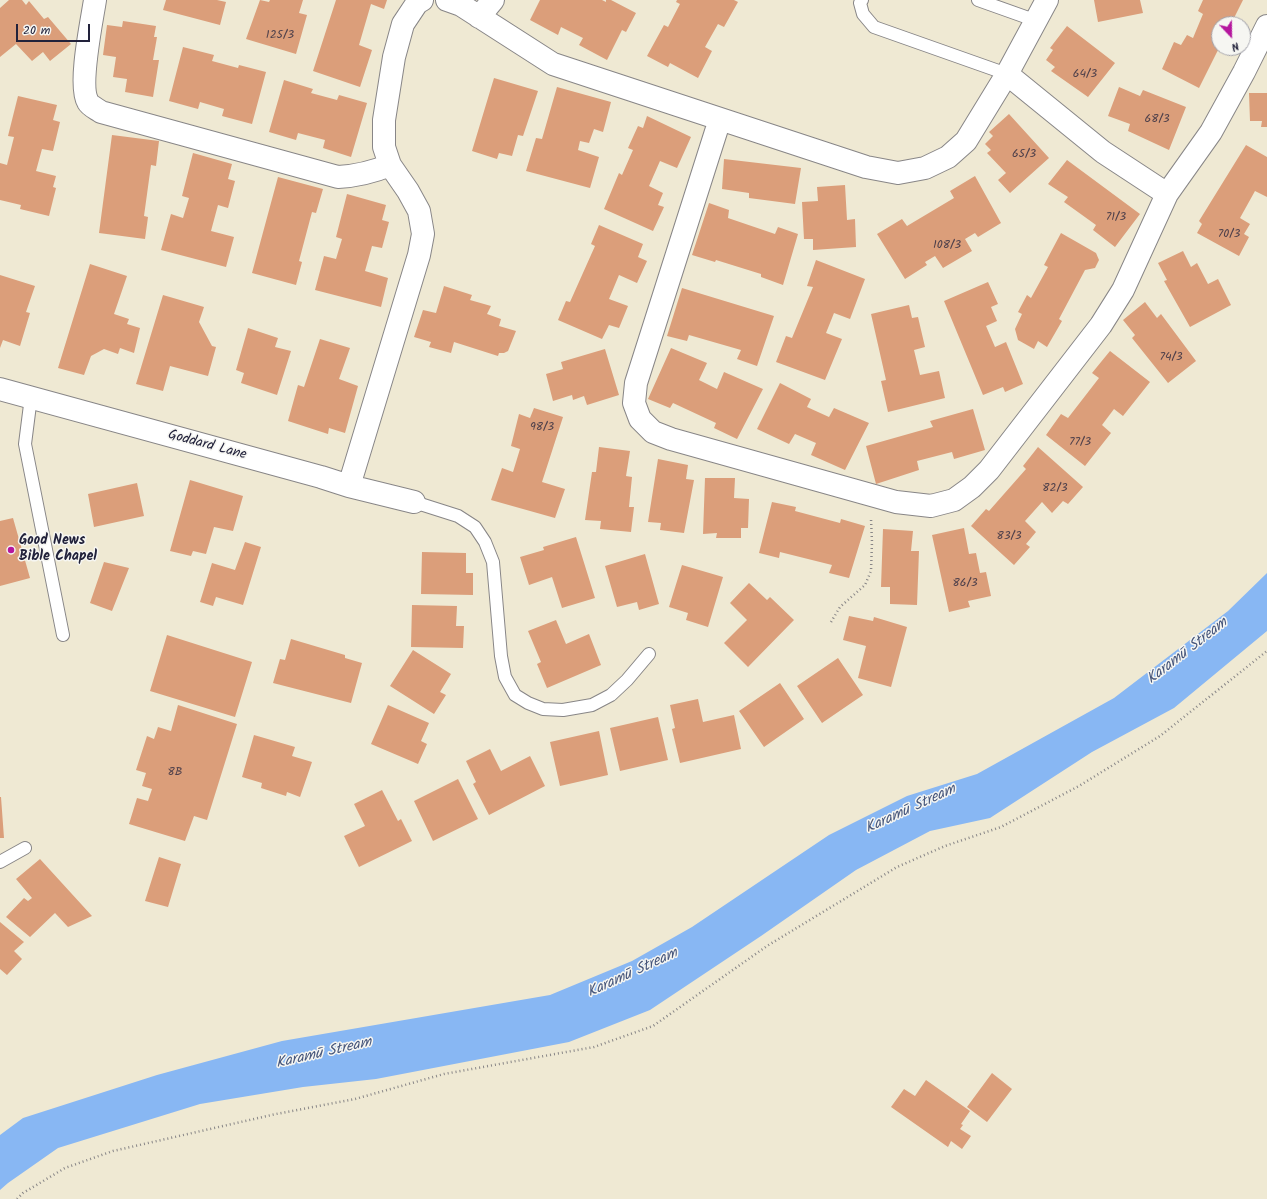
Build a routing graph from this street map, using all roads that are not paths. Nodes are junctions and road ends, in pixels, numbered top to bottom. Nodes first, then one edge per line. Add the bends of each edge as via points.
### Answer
1 (95, 0) edge
2 (422, 0) edge
3 (447, 0) edge
4 (493, 0) edge
5 (862, 0) edge
6 (978, 0) edge
7 (1047, 0) edge
8 (478, 17) junction
9 (1037, 21) junction
10 (1267, 26) edge
11 (1007, 74) junction
12 (720, 120) junction
13 (390, 165) junction
14 (1167, 194) junction
15 (0, 389) edge
16 (31, 397) junction
17 (349, 486) junction
18 (414, 502) joint
19 (63, 635) dead end
20 (649, 654) dead end
21 (25, 848) dead end
22 (0, 862) edge

1 - 13 street via 84,85 88,102 100,112 338,177 355,176
2 - 13 street via 417,3 403,24 394,57 384,120 384,147
3 - 8 street via 461,5
4 - 8 street
5 - 11 lane via 860,3 863,14 874,27
6 - 9 lane
7 - 9 street
8 - 12 street via 554,64
9 - 11 street
10 - 14 street via 1210,132
11 - 12 street via 966,141 948,157 925,168 898,173 866,167
11 - 14 street via 1103,152
12 - 14 street via 636,383 634,403 640,419 653,432 671,439 896,502 931,506 954,500 989,470 1101,325 1123,290
13 - 17 street via 418,211 423,234 419,255
15 - 16 street, Goddard Lane
16 - 17 street, Goddard Lane
16 - 19 lane via 24,444
17 - 18 street, Goddard Lane
18 - 20 lane via 458,516 475,526 485,542 493,562 505,677 515,695 542,709 563,710 592,704 611,695
21 - 22 lane

